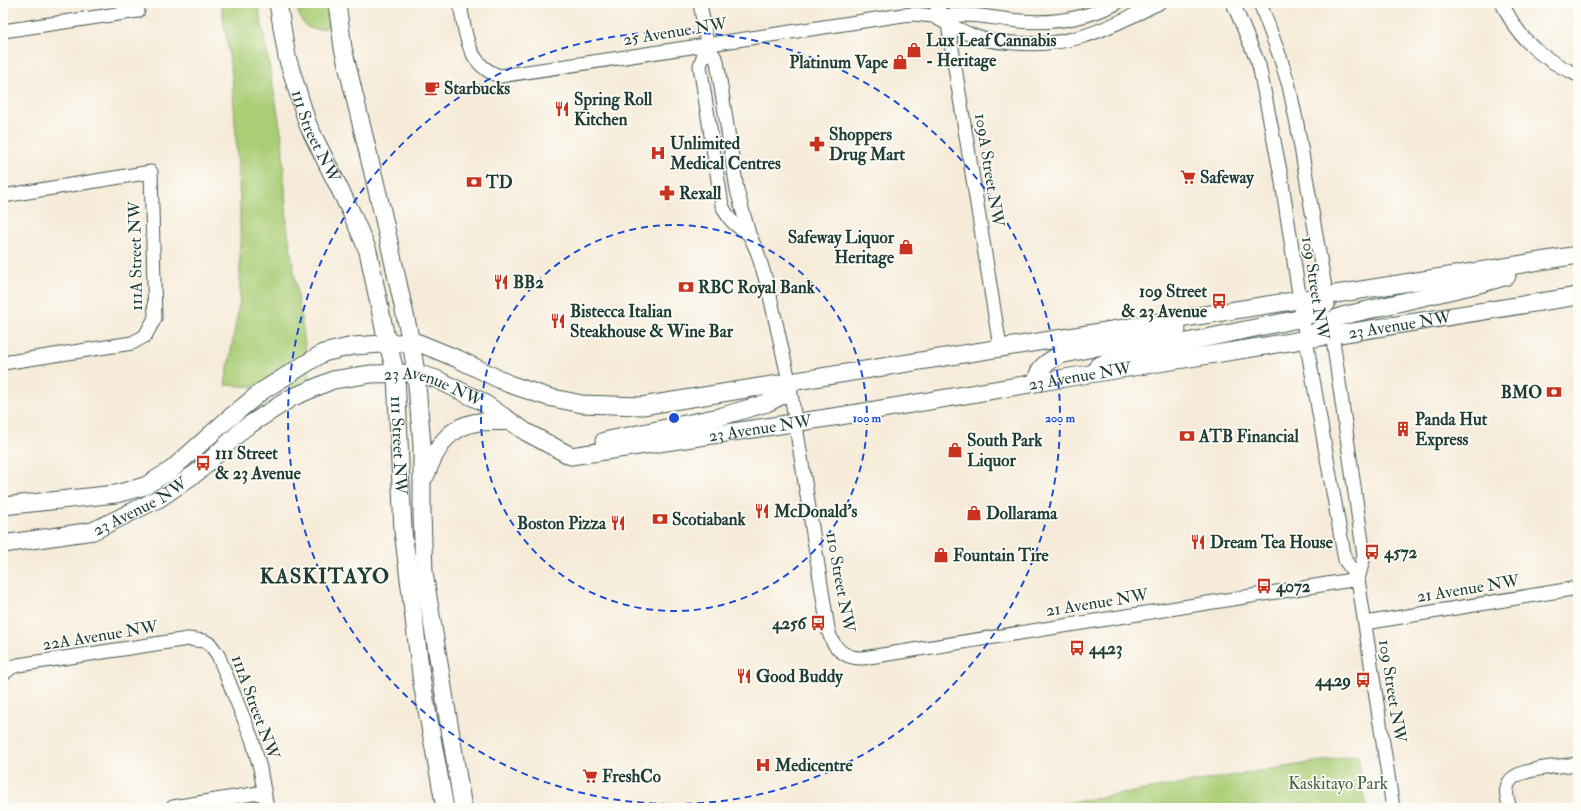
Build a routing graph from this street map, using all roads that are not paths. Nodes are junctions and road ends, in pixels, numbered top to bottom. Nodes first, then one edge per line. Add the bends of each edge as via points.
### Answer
1 (278, 3) edge
2 (337, 3) edge
3 (460, 3) edge
4 (700, 3) edge
5 (935, 3) edge
6 (1118, 3) edge
7 (1159, 3) edge
8 (1233, 3) edge
9 (1260, 3) edge
10 (1502, 3) edge
11 (137, 7) edge
12 (941, 19) junction
13 (3, 31) edge
14 (707, 44) junction
15 (1578, 75) edge
16 (3, 196) edge
17 (1578, 255) edge
18 (1328, 296) junction
19 (1578, 296) edge
20 (1301, 301) junction
21 (1209, 315) junction
22 (1303, 318) junction
23 (1331, 328) junction
24 (1306, 340) junction
25 (411, 342) junction
26 (389, 344) junction
27 (1000, 347) junction
28 (3, 363) edge
29 (416, 373) junction
30 (396, 374) junction
31 (1077, 376) junction
32 (789, 381) junction
33 (1038, 382) junction
34 (510, 421) junction
35 (795, 423) junction
36 (582, 455) junction
37 (423, 483) junction
38 (3, 506) edge
39 (3, 544) edge
40 (1358, 579) junction
41 (1578, 588) edge
42 (1365, 623) junction
43 (204, 641) joint
44 (842, 653) joint
45 (3, 674) edge
46 (1578, 764) edge
47 (265, 792) junction
48 (173, 807) dead end
49 (267, 808) edge
50 (444, 808) edge
51 (463, 808) edge
52 (1393, 808) edge
53 (1510, 808) edge

1 - 26 main road, 111 Street NW via 287,57 308,125 368,251
2 - 25 main road, 111 Street NW via 343,48
3 - 14 street, 25 Avenue NW via 470,49 475,58 491,73 500,76
4 - 14 street, 110 Street NW
5 - 12 street, 109A Street NW
6 - 12 street, 25 Avenue NW via 1093,14 1060,20 1035,22 964,15
7 - 12 street, 25 Avenue NW via 1096,33 1060,42 1027,44 989,40 975,37
8 - 20 street, 109 Street NW via 1259,65 1281,176
9 - 18 street, 109 Street NW via 1289,86
10 - 15 street via 1525,40 1547,59
11 - 13 street
12 - 14 street, 25 Avenue NW via 914,14 902,15
12 - 27 street, 109A Street NW
14 - 32 street, 110 Street NW via 717,61 737,190 768,287
16 - 28 street, 111A Street NW via 151,172 155,318 145,336 132,344
17 - 18 main road, 23 Avenue NW
17 - 23 main road via 1479,284 1342,316
18 - 20 main road, 23 Avenue NW
18 - 22 main road via 1321,309
18 - 23 street, 109 Street NW
19 - 23 main road, 23 Avenue NW
20 - 21 main road, 23 Avenue NW
20 - 22 street, 109 Street NW
21 - 27 main road, 23 Avenue NW
21 - 33 main road via 1190,328 1060,355 1043,364 1037,377
22 - 24 street, 109 Street NW
22 - 31 main road via 1124,355
23 - 24 main road
23 - 40 street, 109 Street NW via 1364,556
24 - 31 main road, 23 Avenue NW
24 - 40 street, 109 Street NW via 1345,560
25 - 26 main road, 23 Avenue NW
25 - 29 main road, 111 Street NW
25 - 32 main road, 23 Avenue NW via 458,359 509,384 548,397 582,404 642,406
26 - 30 main road, 111 Street NW
26 - 38 main road, 23 Avenue NW via 353,346 323,353 262,391 171,470 145,486 116,494
27 - 32 main road, 23 Avenue NW
29 - 30 main road, 23 Avenue NW
29 - 34 main road, 23 Avenue NW via 436,379 474,398
29 - 37 main road, 111 Street NW
30 - 39 main road, 23 Avenue NW via 371,374 333,380 291,398 243,430 199,471 160,498 93,531
30 - 50 main road, 111 Street NW via 403,531 422,683
31 - 33 main road, 23 Avenue NW
32 - 35 street, 110 Street NW
32 - 36 main road via 783,395 773,402 719,417 589,444
33 - 35 main road, 23 Avenue NW
34 - 36 main road, 23 Avenue NW via 571,456
34 - 37 main road via 479,422 458,428 440,444 432,457
35 - 36 main road, 23 Avenue NW
35 - 44 street, 110 Street NW via 828,629 832,642
37 - 51 main road, 111 Street NW via 424,573
40 - 42 street, 109 Street NW
40 - 44 street, 21 Avenue NW via 863,658
41 - 42 street, 21 Avenue NW
42 - 52 street, 109 Street NW
43 - 45 street, 22A Avenue NW via 188,639 18,665
43 - 47 street, 111A Street NW via 210,644 218,655 242,710 257,753
46 - 53 street via 1524,772 1510,781 1506,793
47 - 48 street
47 - 49 street, 111A Street NW

